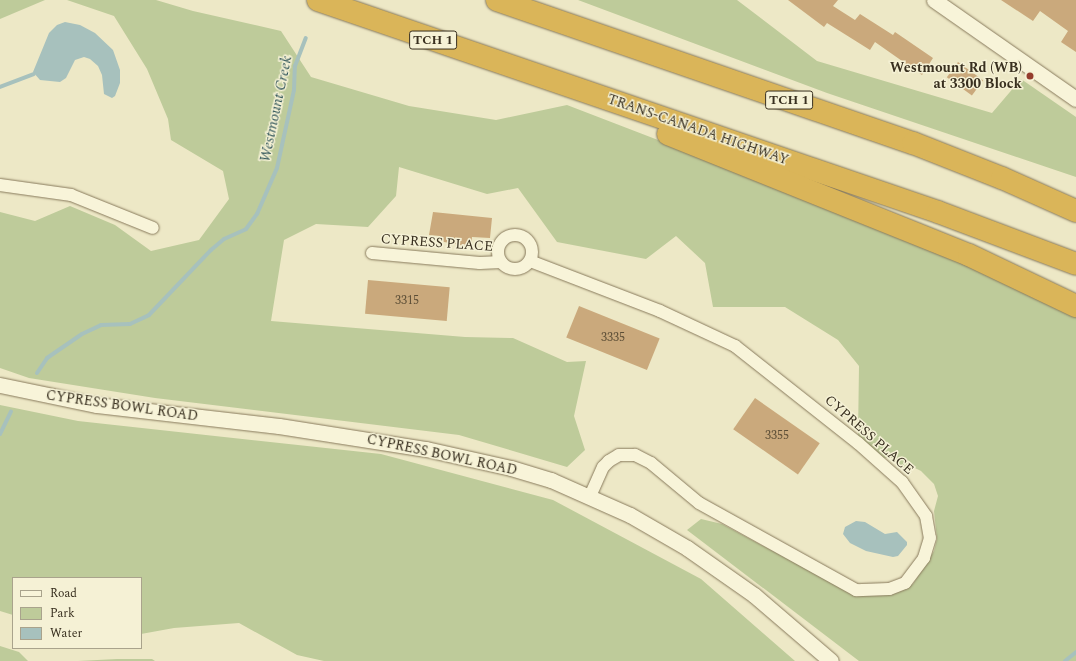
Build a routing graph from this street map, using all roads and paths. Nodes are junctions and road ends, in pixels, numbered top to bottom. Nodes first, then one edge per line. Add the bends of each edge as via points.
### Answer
1 (318, 0) edge
2 (497, 0) edge
3 (934, 0) edge
4 (549, 79) junction
5 (1076, 98) edge
6 (0, 185) edge
7 (1076, 211) edge
8 (153, 228) dead end
9 (372, 254) dead end
10 (530, 261) junction
11 (501, 262) junction
12 (1076, 264) edge
13 (1076, 306) edge
14 (0, 385) edge
15 (590, 496) junction
16 (831, 661) edge

1 - 4 highway, TRANS-CANADA HIGHWAY / TCH 1
2 - 7 highway, TCH 1 via 920,146
3 - 5 street
4 - 12 highway, TRANS-CANADA HIGHWAY / TCH 1 via 938,212
4 - 13 highway via 685,142 1006,271
6 - 8 street via 71,195
9 - 11 street, CYPRESS PLACE via 480,263
10 - 11 street, CYPRESS PLACE via 524,267 514,270
10 - 11 street, CYPRESS PLACE via 530,244 523,237 513,235 503,239 498,248
10 - 15 street, CYPRESS PLACE via 660,311 735,346 858,443 902,482 926,516 930,538 924,558 905,583 889,589 856,590 699,503 651,463 635,455 619,455 609,461 603,467
14 - 15 street, CYPRESS BOWL ROAD via 97,405 279,426 426,449 511,468
15 - 16 street, CYPRESS BOWL ROAD via 630,515 725,573

